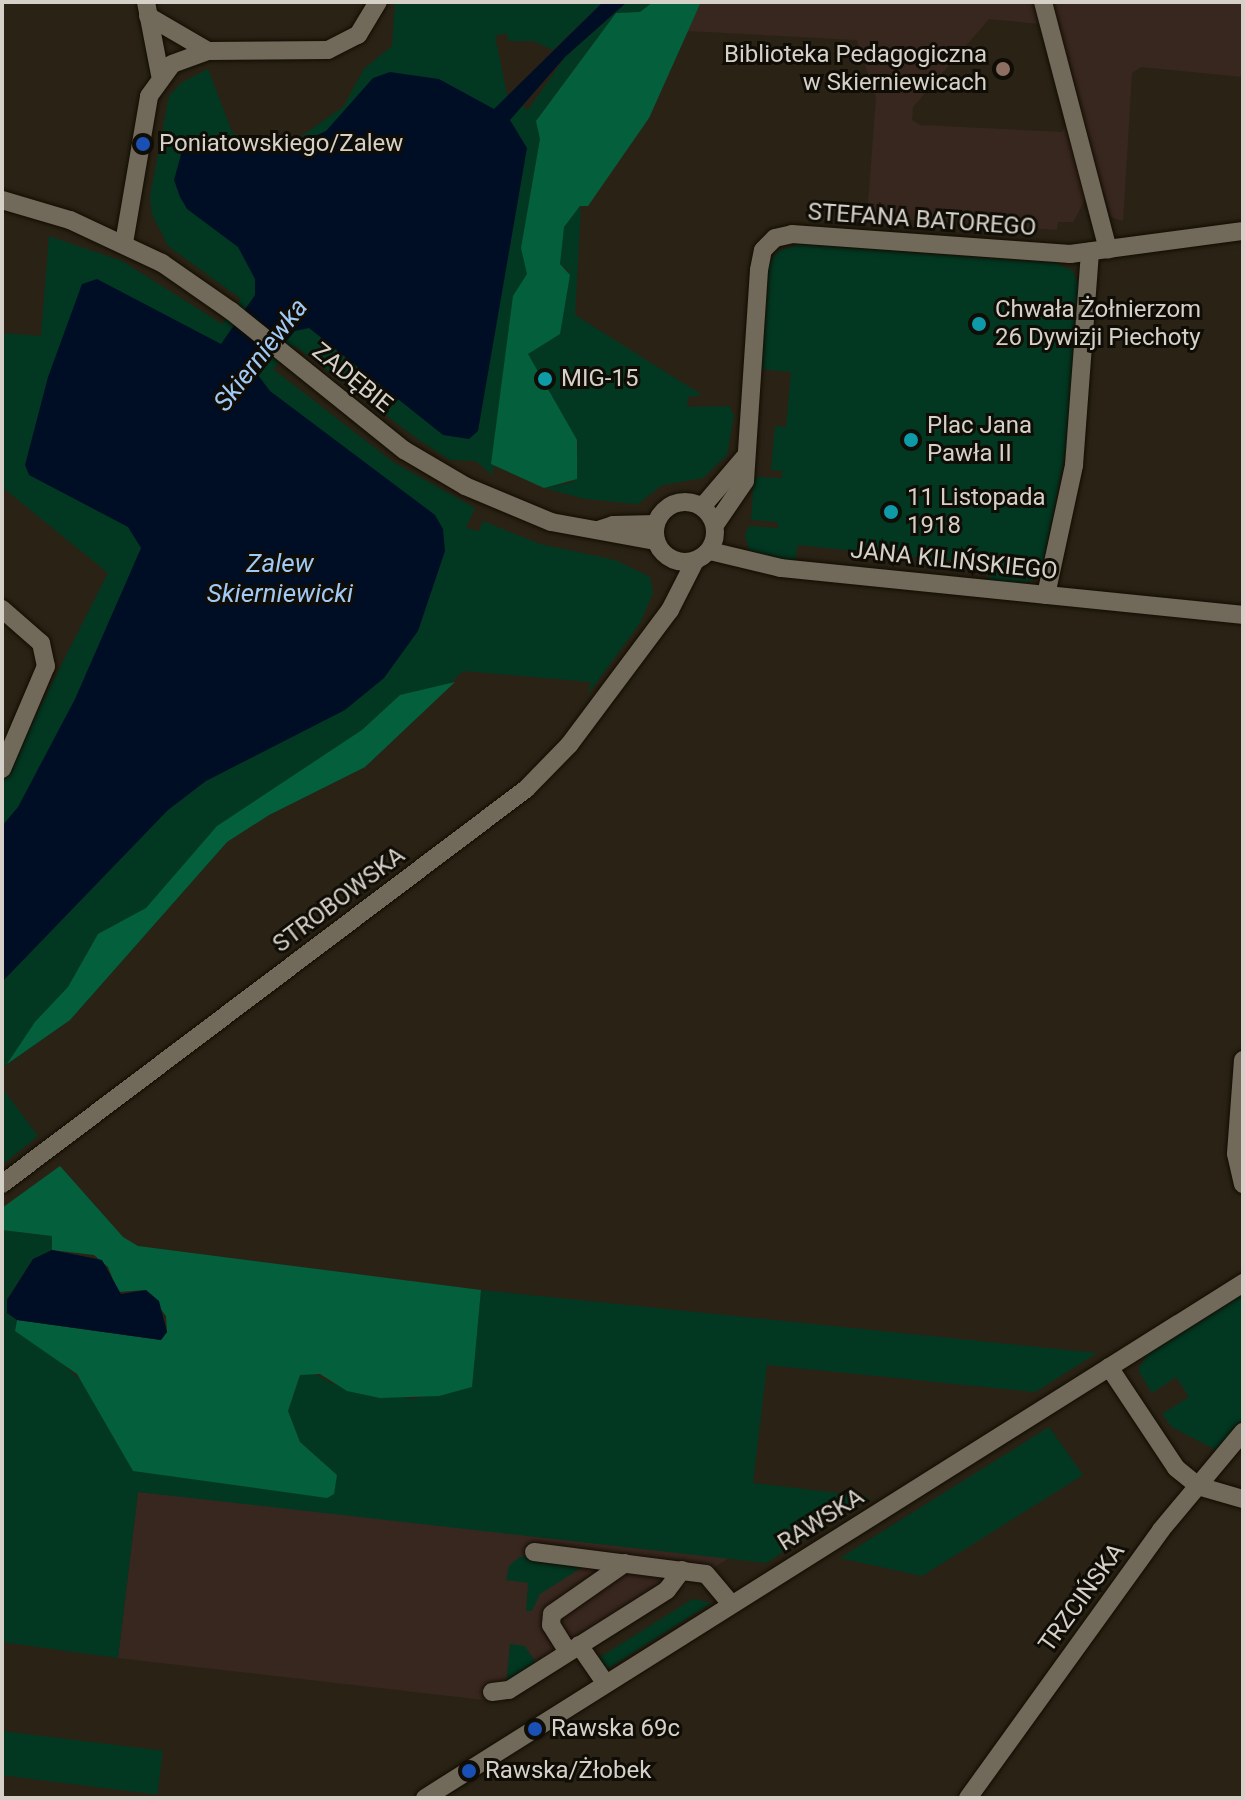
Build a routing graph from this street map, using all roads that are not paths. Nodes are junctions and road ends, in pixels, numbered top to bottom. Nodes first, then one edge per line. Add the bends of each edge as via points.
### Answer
1 (378, 2) edge
2 (1043, 2) edge
3 (147, 9) edge
4 (208, 51) junction
5 (160, 75) junction
6 (2, 200) edge
7 (1243, 231) edge
8 (124, 243) junction
9 (1099, 251) junction
10 (744, 458) junction
11 (702, 507) junction
12 (715, 525) junction
13 (656, 532) junction
14 (694, 558) junction
15 (1046, 595) junction
16 (2, 609) edge
17 (1243, 615) edge
18 (2, 769) edge
19 (1243, 1060) edge
20 (2, 1184) edge
21 (1243, 1184) edge
22 (1243, 1283) edge
23 (1109, 1367) junction
24 (1243, 1432) edge
25 (1198, 1486) junction
26 (1243, 1499) edge
27 (534, 1552) dead end
28 (625, 1563) junction
29 (682, 1570) junction
30 (731, 1604) junction
31 (574, 1649) junction
32 (606, 1684) junction
33 (492, 1692) dead end
34 (425, 1798) edge
35 (968, 1798) edge

1 - 4 street via 358,35 328,50
2 - 9 street
3 - 4 street
3 - 5 street
4 - 5 street via 177,60
5 - 8 street via 147,104
6 - 8 street, ZADĘBIE
7 - 9 street, STEFANA BATOREGO
8 - 13 street, ZADĘBIE via 231,311 404,450 465,486 551,522
9 - 10 street, STEFANA BATOREGO via 1043,254 792,234 775,238 761,259
9 - 15 street via 1074,465
10 - 11 street
10 - 12 street, STEFANA BATOREGO via 742,491
11 - 12 street
11 - 13 street via 689,501 671,504
12 - 14 street, STROBOWSKA
13 - 14 street
14 - 15 street, JANA KILIŃSKIEGO
14 - 20 street, STROBOWSKA via 676,603 569,745 526,789
15 - 17 street, JANA KILIŃSKIEGO
16 - 18 street via 41,643 46,666
19 - 21 street via 1236,1154
22 - 23 street, RAWSKA
23 - 25 street via 1176,1468
23 - 30 street, RAWSKA
24 - 25 street, TRZCIŃSKA
25 - 26 street
25 - 35 street, TRZCIŃSKA
27 - 28 street
28 - 29 street
28 - 31 street via 552,1614 552,1627
29 - 30 street via 710,1576
29 - 31 street via 672,1587
30 - 32 street, RAWSKA
31 - 32 street
31 - 33 street via 509,1690
32 - 34 street, RAWSKA

